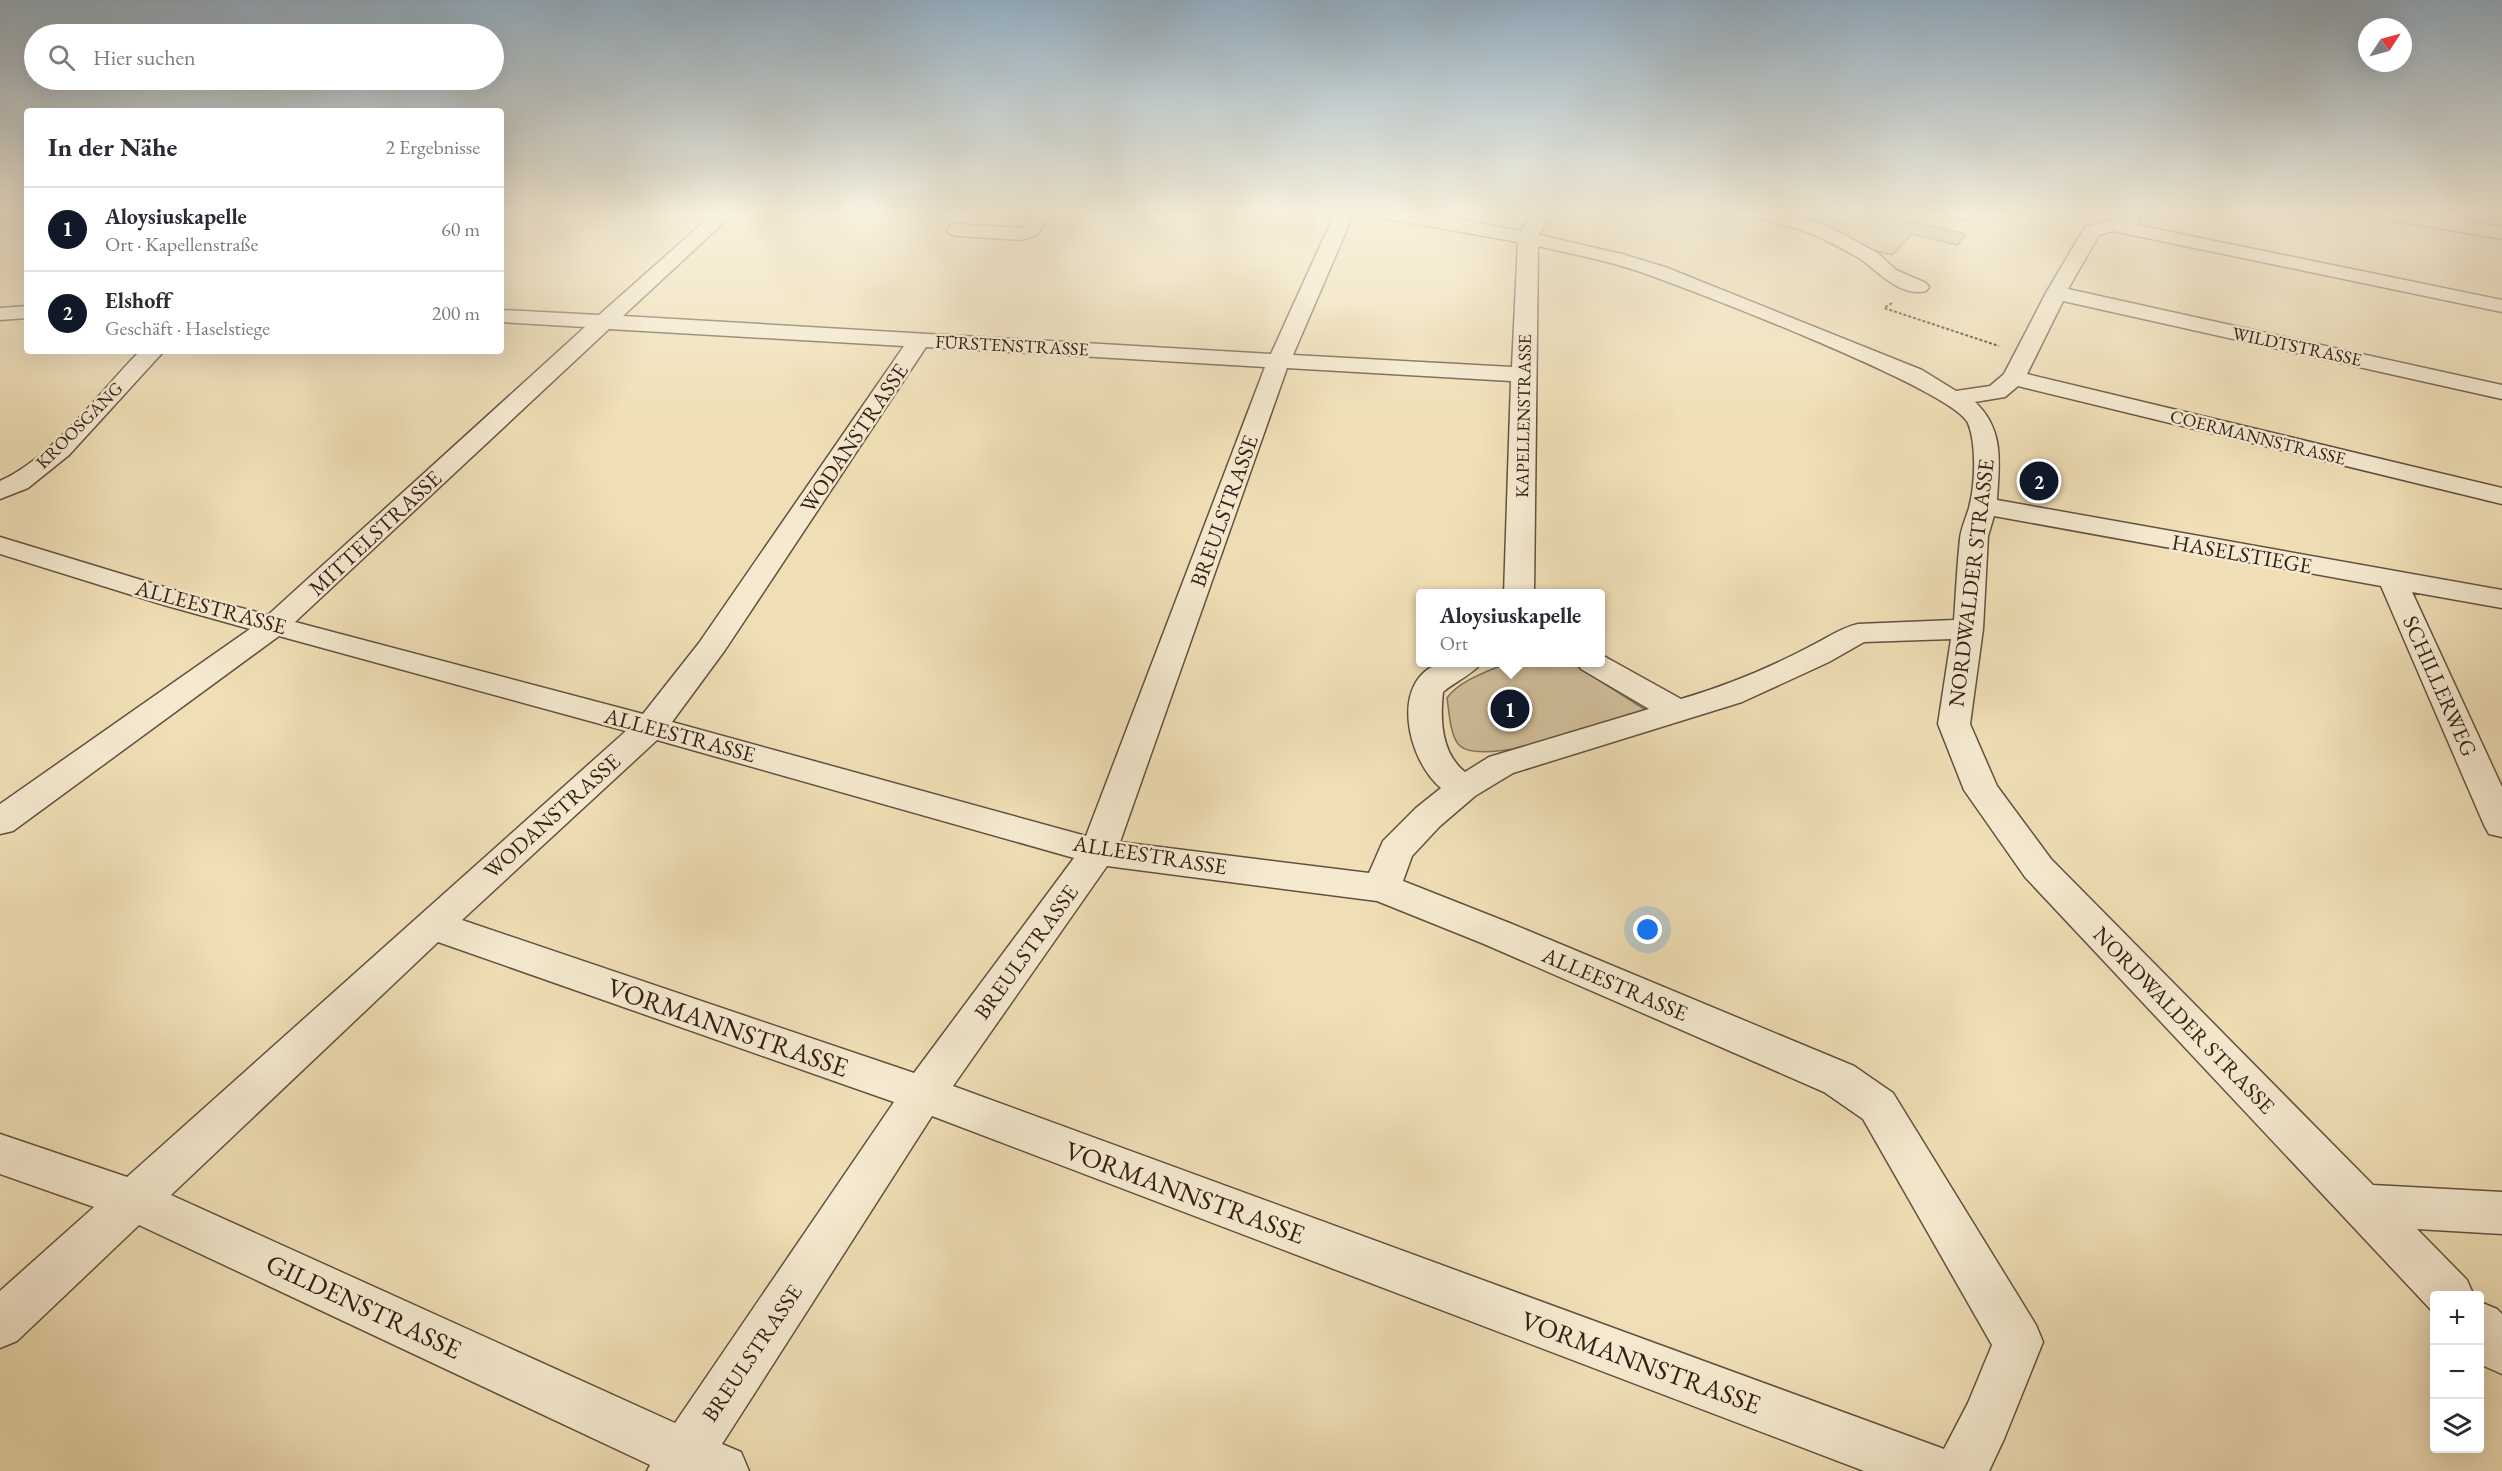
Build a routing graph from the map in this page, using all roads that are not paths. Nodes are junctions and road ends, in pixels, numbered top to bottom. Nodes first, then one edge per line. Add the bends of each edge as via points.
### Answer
1 (648, 282) edge
2 (1314, 282) edge
3 (1526, 282) edge
4 (1684, 282) edge
5 (1906, 282) edge
6 (2063, 282) edge
7 (2384, 282) edge
8 (1919, 287) road end
9 (2056, 293) junction
10 (2502, 306) edge
11 (24, 312) edge
12 (0, 314) edge
13 (504, 316) edge
14 (604, 321) junction
15 (920, 339) junction
16 (150, 354) edge
17 (1279, 360) junction
18 (1523, 375) junction
19 (2014, 378) junction
20 (2502, 392) edge
21 (1954, 398) junction
22 (0, 491) edge
23 (2502, 496) edge
24 (1983, 506) junction
25 (0, 545) edge
26 (2393, 581) junction
27 (1519, 589) edge
28 (2502, 600) edge
29 (275, 625) junction
30 (1968, 629) junction
31 (1459, 667) edge
32 (1599, 667) edge
33 (1677, 711) junction
34 (651, 727) junction
35 (1463, 788) junction
36 (0, 822) edge
37 (2502, 825) edge
38 (1098, 852) junction
39 (1382, 888) junction
40 (432, 925) junction
41 (923, 1094) junction
42 (0, 1154) edge
43 (133, 1200) junction
44 (2362, 1205) junction
45 (2502, 1213) edge
46 (2445, 1291) edge
47 (0, 1323) edge
48 (2484, 1330) edge
49 (2502, 1349) edge
50 (694, 1465) edge
51 (1934, 1471) edge
52 (1961, 1471) edge

1 - 14 street, MITTELSTRASSE
2 - 17 street, BREULSTRASSE
3 - 18 street, KAPELLENSTRASSE
4 - 21 street, NORDWALDER STRASSE via 1914,375
5 - 8 street
6 - 9 street
7 - 10 street
9 - 19 street
9 - 20 street, WILDTSTRASSE
11 - 12 street
13 - 14 street, FÜRSTENSTRASSE
14 - 15 street, FÜRSTENSTRASSE
14 - 29 street, MITTELSTRASSE
15 - 17 street, FÜRSTENSTRASSE
15 - 34 street, WODANSTRASSE via 710,650
16 - 22 street, KROOSGANG via 55,454
17 - 18 street, FÜRSTENSTRASSE
17 - 38 street, BREULSTRASSE
18 - 27 street, KAPELLENSTRASSE
19 - 21 street via 1997,392
19 - 23 street, COERMANNSTRASSE
21 - 24 street, NORDWALDER STRASSE via 1979,420 1987,450
24 - 26 street, HASELSTIEGE
24 - 30 street, NORDWALDER STRASSE via 1974,536
25 - 29 street, ALLEESTRASSE
26 - 28 street, HASELSTIEGE
26 - 37 street, SCHILLERWEG
29 - 34 street, ALLEESTRASSE
29 - 36 street, MITTELSTRASSE
30 - 33 street via 1858,633 1818,656 1731,695
30 - 44 street, NORDWALDER STRASSE via 1954,724 1981,790 2038,868
31 - 35 street via 1427,689 1423,717 1441,769
32 - 33 street
33 - 35 street via 1501,765
34 - 38 street, ALLEESTRASSE
34 - 40 street, WODANSTRASSE
35 - 39 street via 1396,850
38 - 39 street, ALLEESTRASSE
38 - 41 street, BREULSTRASSE
39 - 52 street, ALLEESTRASSE via 1839,1079 1878,1106 2018,1342
40 - 41 street, VORMANNSTRASSE
40 - 43 street, WODANSTRASSE
41 - 50 street, BREULSTRASSE
41 - 51 street, VORMANNSTRASSE
42 - 43 street, GILDENSTRASSE
43 - 47 street, WODANSTRASSE
43 - 50 street, GILDENSTRASSE
44 - 45 street
44 - 46 street, NORDWALDER STRASSE
48 - 49 street

